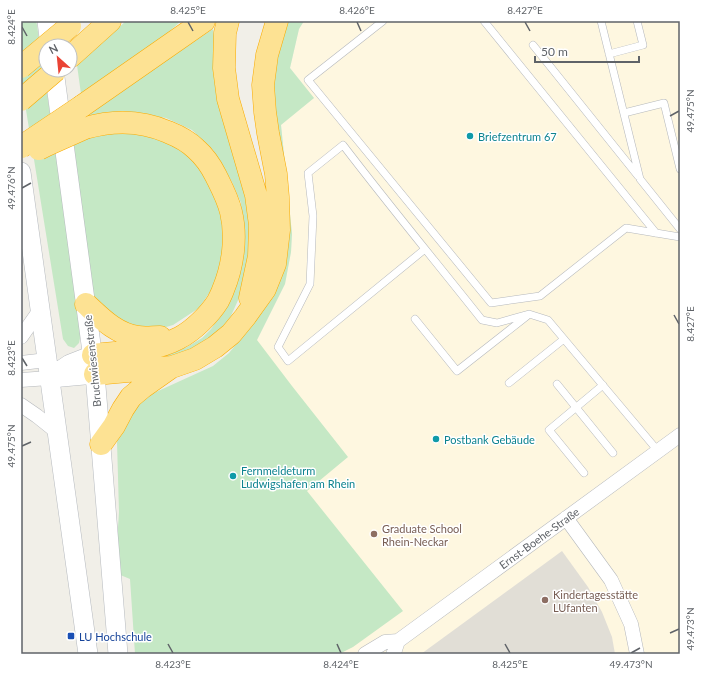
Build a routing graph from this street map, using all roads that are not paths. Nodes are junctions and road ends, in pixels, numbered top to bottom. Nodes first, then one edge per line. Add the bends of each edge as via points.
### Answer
1 (47, 21) edge
2 (110, 21) edge
3 (228, 21) edge
4 (277, 21) edge
5 (382, 21) edge
6 (484, 21) edge
7 (600, 21) edge
8 (637, 21) edge
9 (203, 22) edge
10 (73, 23) edge
11 (49, 38) edge
12 (533, 45) dead end
13 (78, 50) edge
14 (609, 54) junction
15 (21, 67) edge
16 (46, 78) edge
17 (56, 78) edge
18 (21, 100) edge
19 (624, 113) junction
20 (21, 147) edge
21 (21, 160) edge
22 (680, 169) edge
23 (21, 172) edge
24 (640, 179) junction
25 (680, 229) edge
26 (656, 233) junction
27 (680, 237) edge
28 (425, 248) junction
29 (86, 304) junction
30 (40, 310) junction
31 (529, 314) junction
32 (245, 317) junction
33 (415, 319) dead end
34 (21, 336) edge
35 (564, 339) junction
36 (150, 360) junction
37 (21, 363) edge
38 (94, 364) junction
39 (48, 369) junction
40 (21, 380) edge
41 (509, 383) dead end
42 (557, 384) dead end
43 (603, 385) junction
44 (21, 405) edge
45 (576, 407) junction
46 (57, 432) junction
47 (680, 435) edge
48 (101, 444) junction
49 (658, 451) junction
50 (613, 453) dead end
51 (584, 473) dead end
52 (566, 518) junction
53 (395, 648) edge
54 (88, 654) edge
55 (118, 654) edge
56 (365, 654) edge
57 (638, 654) edge

1 - 11 main road
2 - 13 highway
3 - 32 highway via 224,68 228,99 256,195 260,225 259,256
4 - 32 highway via 267,55 263,85 276,174 279,230 275,264 265,289
5 - 26 lane via 308,80 491,303 540,296 626,228
6 - 26 lane
7 - 14 lane
8 - 14 lane via 643,45
9 - 20 highway, bridge
10 - 15 highway, bridge
12 - 24 lane
14 - 19 lane
16 - 18 highway, bridge
17 - 29 main road, Bruchwiesenstraße
19 - 22 lane via 664,103
19 - 24 lane
21 - 36 highway, bridge via 85,128 107,123 132,122 176,135 190,144 209,164 224,192 231,213 234,244 227,280 219,300 203,320 169,343
23 - 30 main road
24 - 25 lane
26 - 27 lane
28 - 28 lane via 318,337 288,361 278,347 310,284 313,216 308,173 343,145
28 - 31 lane via 482,320 497,323
29 - 36 highway via 111,327 123,333
29 - 38 main road, Bruchwiesenstraße
30 - 34 street
30 - 39 main road
31 - 33 lane via 457,371
31 - 35 lane via 548,320
32 - 36 highway via 215,348 195,359
35 - 41 lane
35 - 43 lane
36 - 38 highway
36 - 48 highway via 132,397
37 - 39 street
38 - 39 main road
38 - 48 main road, Bruchwiesenstraße
39 - 40 street
39 - 46 main road
42 - 45 lane
43 - 45 lane
43 - 49 lane
44 - 46 street
45 - 50 lane
45 - 51 lane via 549,430
46 - 54 main road
47 - 49 street, Ernst-Boehe-Straße
48 - 55 main road, Bruchwiesenstraße
49 - 52 street, Ernst-Boehe-Straße
52 - 53 street, Ernst-Boehe-Straße
52 - 57 street via 611,580 631,624
53 - 56 street, Ernst-Boehe-Straße via 385,642

